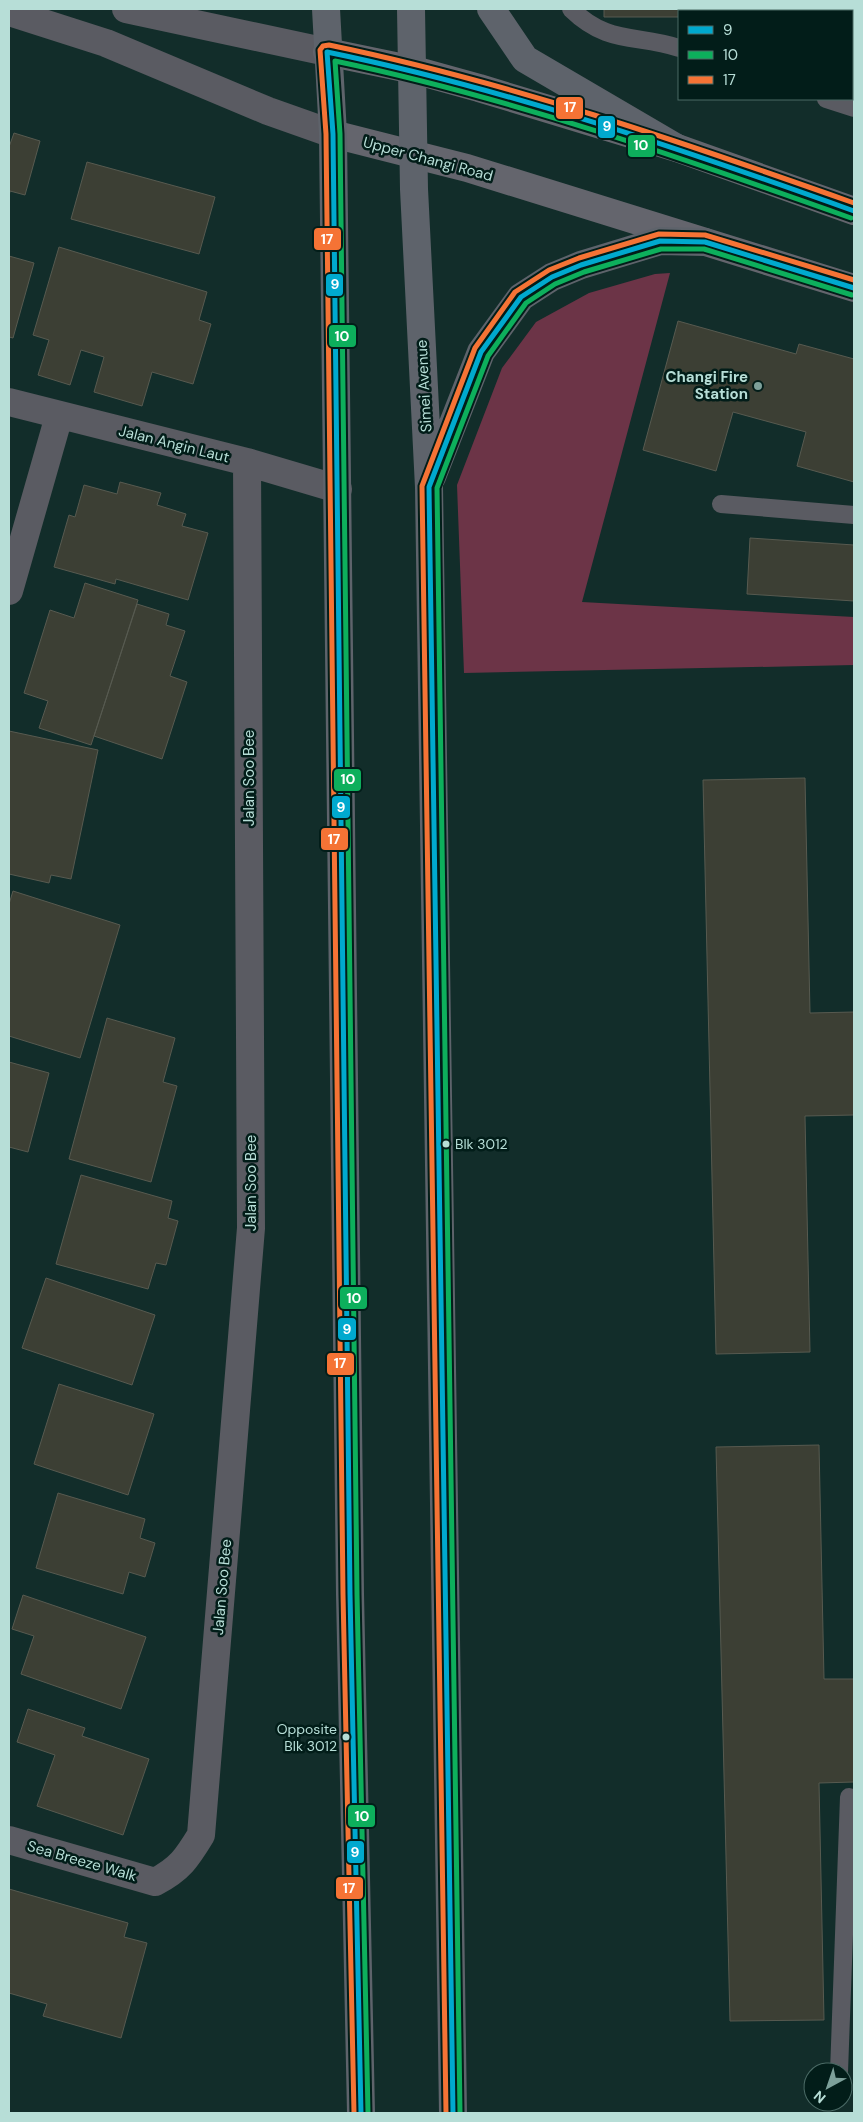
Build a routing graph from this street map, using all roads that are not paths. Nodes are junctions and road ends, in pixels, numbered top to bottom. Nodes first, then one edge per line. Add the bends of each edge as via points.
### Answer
1 (126, 9) edge
2 (326, 9) edge
3 (412, 9) edge
4 (491, 9) edge
5 (571, 9) edge
6 (9, 12) edge
7 (678, 48) edge
8 (327, 52) junction
9 (414, 70) junction
10 (829, 100) edge
11 (854, 108) edge
12 (333, 134) junction
13 (677, 148) junction
14 (413, 154) junction
15 (854, 211) edge
16 (705, 242) junction
17 (854, 288) edge
18 (9, 402) edge
19 (59, 416) junction
20 (247, 462) junction
21 (429, 487) junction
22 (338, 489) junction
23 (721, 504) dead end
24 (854, 515) edge
25 (9, 591) edge
26 (849, 1797) dead end
27 (9, 1840) edge
28 (155, 1882) joint
29 (839, 2062) edge
30 (360, 2113) edge
31 (453, 2113) edge

1 - 8 street
2 - 8 main road
3 - 9 main road, Simei Avenue
4 - 13 main road via 525,59
5 - 7 lane via 587,24 623,38 661,42
6 - 12 street, Upper Changi Road via 106,43 268,111
8 - 9 street
8 - 12 main road
9 - 13 street
9 - 14 main road, Simei Avenue
10 - 11 lane
12 - 14 street, Upper Changi Road
12 - 22 main road
13 - 15 street
14 - 16 street, Upper Changi Road
14 - 21 main road, Simei Avenue
16 - 17 street, Upper Changi Road
16 - 21 main road via 660,241 581,265 552,277 522,297 481,352
18 - 19 street, Jalan Angin Laut
19 - 20 street, Jalan Angin Laut
19 - 25 street
20 - 22 street, Jalan Angin Laut
20 - 28 street, Jalan Soo Bee via 251,1228 201,1835 186,1859 173,1872
21 - 31 main road, Simei Avenue
22 - 30 main road via 350,1594
23 - 24 lane
26 - 29 lane
27 - 28 street, Sea Breeze Walk

